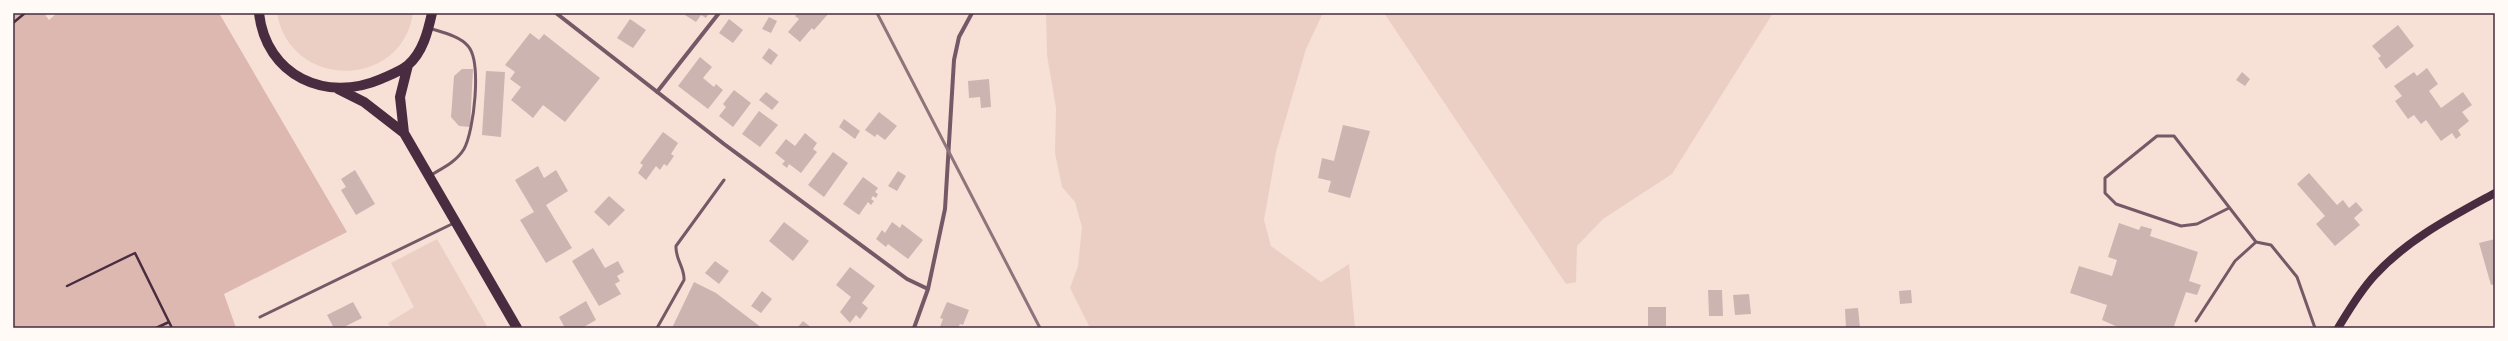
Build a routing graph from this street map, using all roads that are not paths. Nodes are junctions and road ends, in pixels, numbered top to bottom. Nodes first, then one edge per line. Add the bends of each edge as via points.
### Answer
1 (259, 13) edge
2 (432, 13) edge
3 (556, 13) edge
4 (720, 13) edge
5 (972, 13) edge
6 (429, 28) junction
7 (408, 65) junction
8 (338, 89) junction
9 (656, 92) junction
10 (404, 133) junction
11 (429, 176) junction
12 (724, 180) dead end
13 (2495, 193) edge
14 (2229, 208) junction
15 (456, 222) junction
16 (2256, 242) junction
17 (928, 290) junction
18 (260, 317) dead end
19 (2196, 322) dead end
20 (517, 328) edge
21 (657, 328) edge
22 (914, 328) edge
23 (2315, 328) edge
24 (2338, 328) edge

1 - 8 main road via 266,42 285,67 308,82
2 - 6 main road
3 - 9 street
4 - 9 street
5 - 17 street via 962,32 954,60 948,185
6 - 7 main road via 424,41
6 - 11 lane via 467,44 472,52 475,70 469,140 455,160
7 - 8 main road via 367,84
7 - 10 main road via 400,97
8 - 10 main road via 364,102
9 - 17 street via 908,279
10 - 11 main road
11 - 15 main road
12 - 21 lane via 676,246 676,255 684,271 684,280
13 - 24 main road via 2445,220 2408,246 2375,275
14 - 14 lane via 2174,136 2157,136 2105,178 2105,193 2116,204 2181,226 2197,224
14 - 16 lane
15 - 18 lane
15 - 20 main road
16 - 19 lane via 2235,261
16 - 23 lane via 2271,245 2296,277
17 - 22 street

